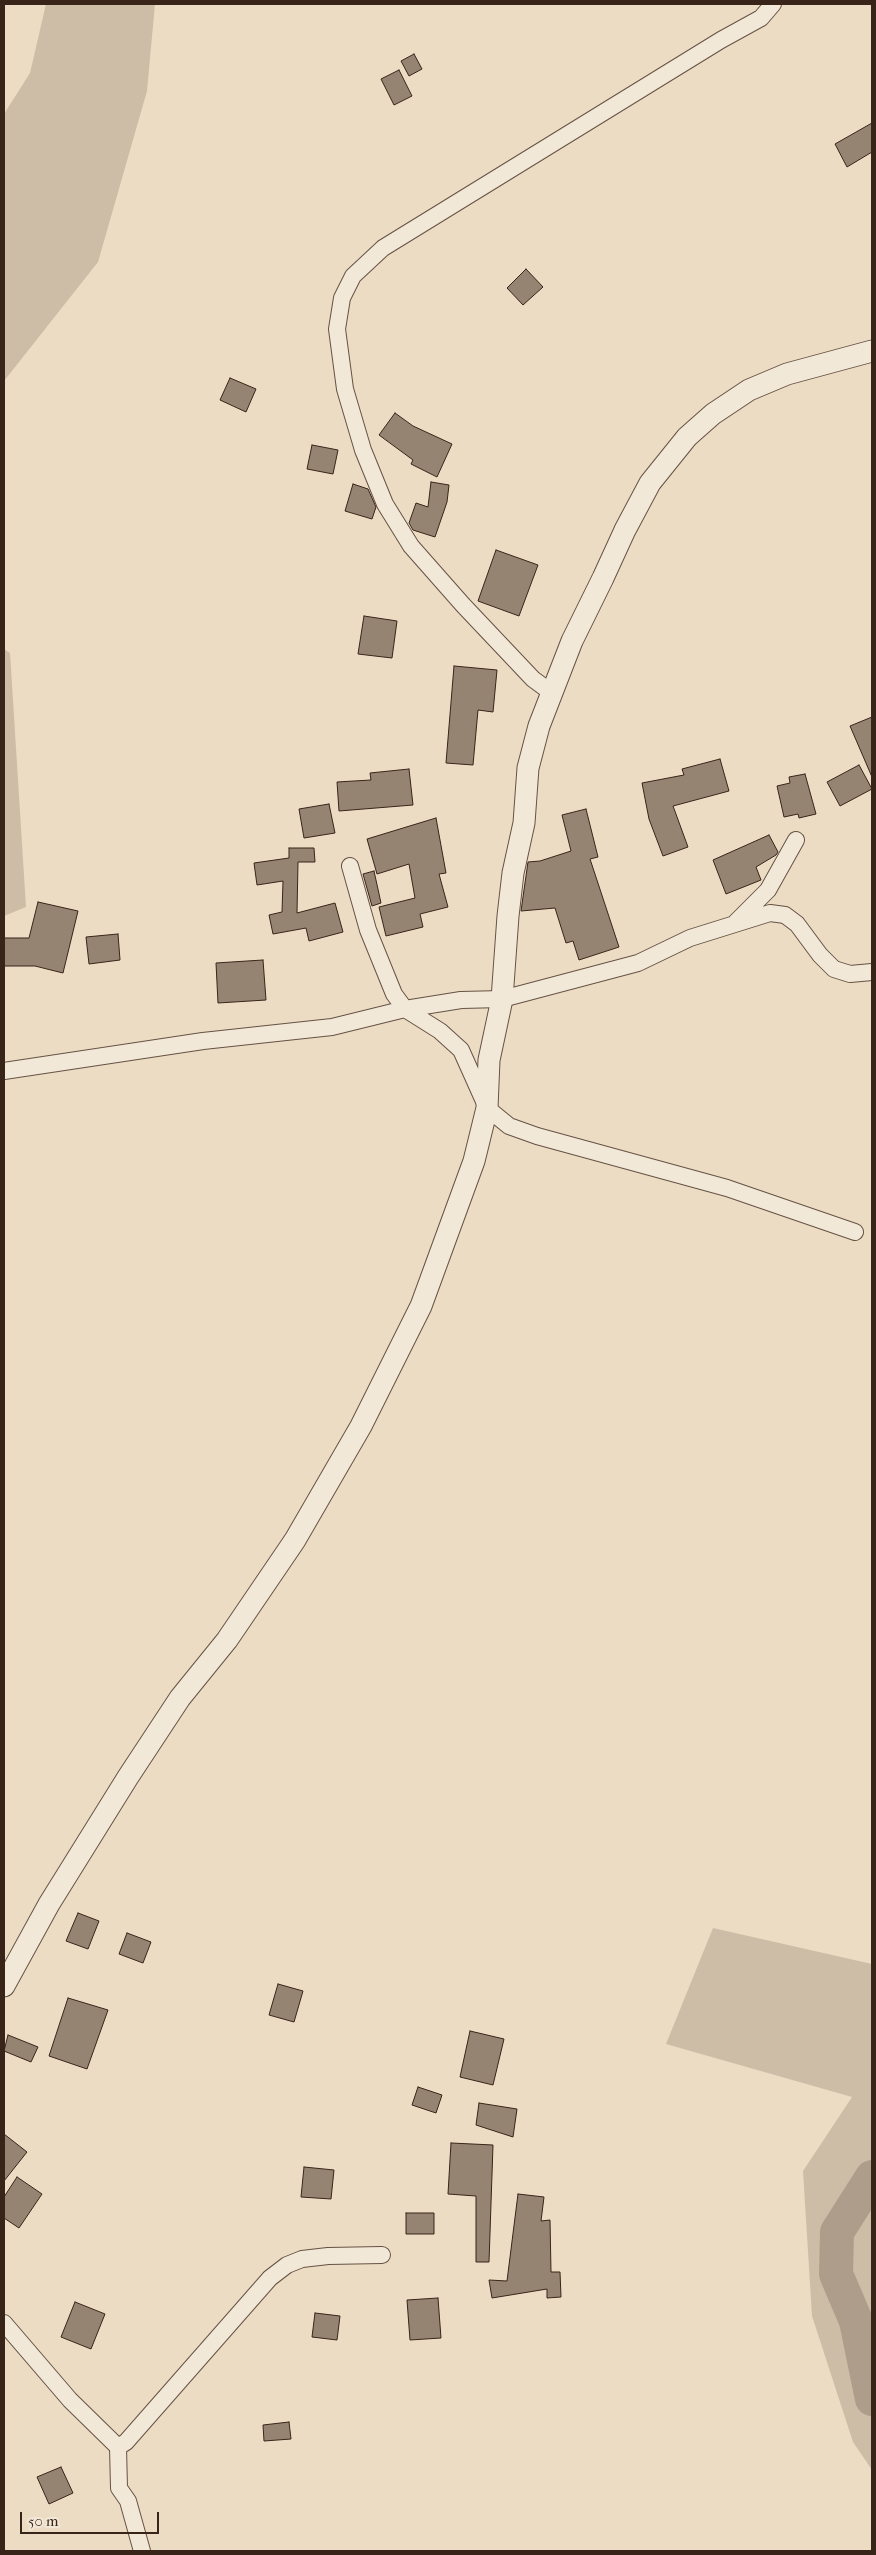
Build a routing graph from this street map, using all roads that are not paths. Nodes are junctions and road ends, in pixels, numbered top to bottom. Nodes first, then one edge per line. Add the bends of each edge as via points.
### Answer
1 (773, 4) edge
2 (872, 351) edge
3 (552, 693) junction
4 (796, 840) dead end
5 (350, 866) dead end
6 (734, 923) junction
7 (872, 972) edge
8 (502, 999) junction
9 (405, 1009) junction
10 (4, 1071) edge
11 (487, 1108) junction
12 (855, 1232) dead end
13 (4, 1986) edge
14 (382, 2255) dead end
15 (4, 2323) edge
16 (118, 2447) junction
17 (142, 2551) edge

1 - 3 street via 761,18 383,248 353,276 342,298 337,329 345,389 363,450 385,504 411,546 496,641 533,679
2 - 3 street via 787,374 749,390 686,436 650,483 625,530 572,641
3 - 8 street via 528,768 524,823 508,916
4 - 6 street via 768,890
5 - 9 street via 368,930 394,994
6 - 7 street via 770,913 786,915 834,968 850,974
6 - 8 street via 690,938 638,963
8 - 9 street via 461,1000
8 - 11 street via 489,1060
9 - 10 street via 332,1027 203,1041
9 - 11 street via 440,1031 461,1050
11 - 12 street via 509,1126 537,1136 718,1186
11 - 13 street via 463,1195 421,1306 361,1426 295,1540 227,1640 180,1698 128,1777 48,1904
14 - 16 street via 328,2256 302,2259 286,2265 270,2278 126,2442
15 - 16 street via 70,2400
16 - 17 street via 119,2488 128,2501

